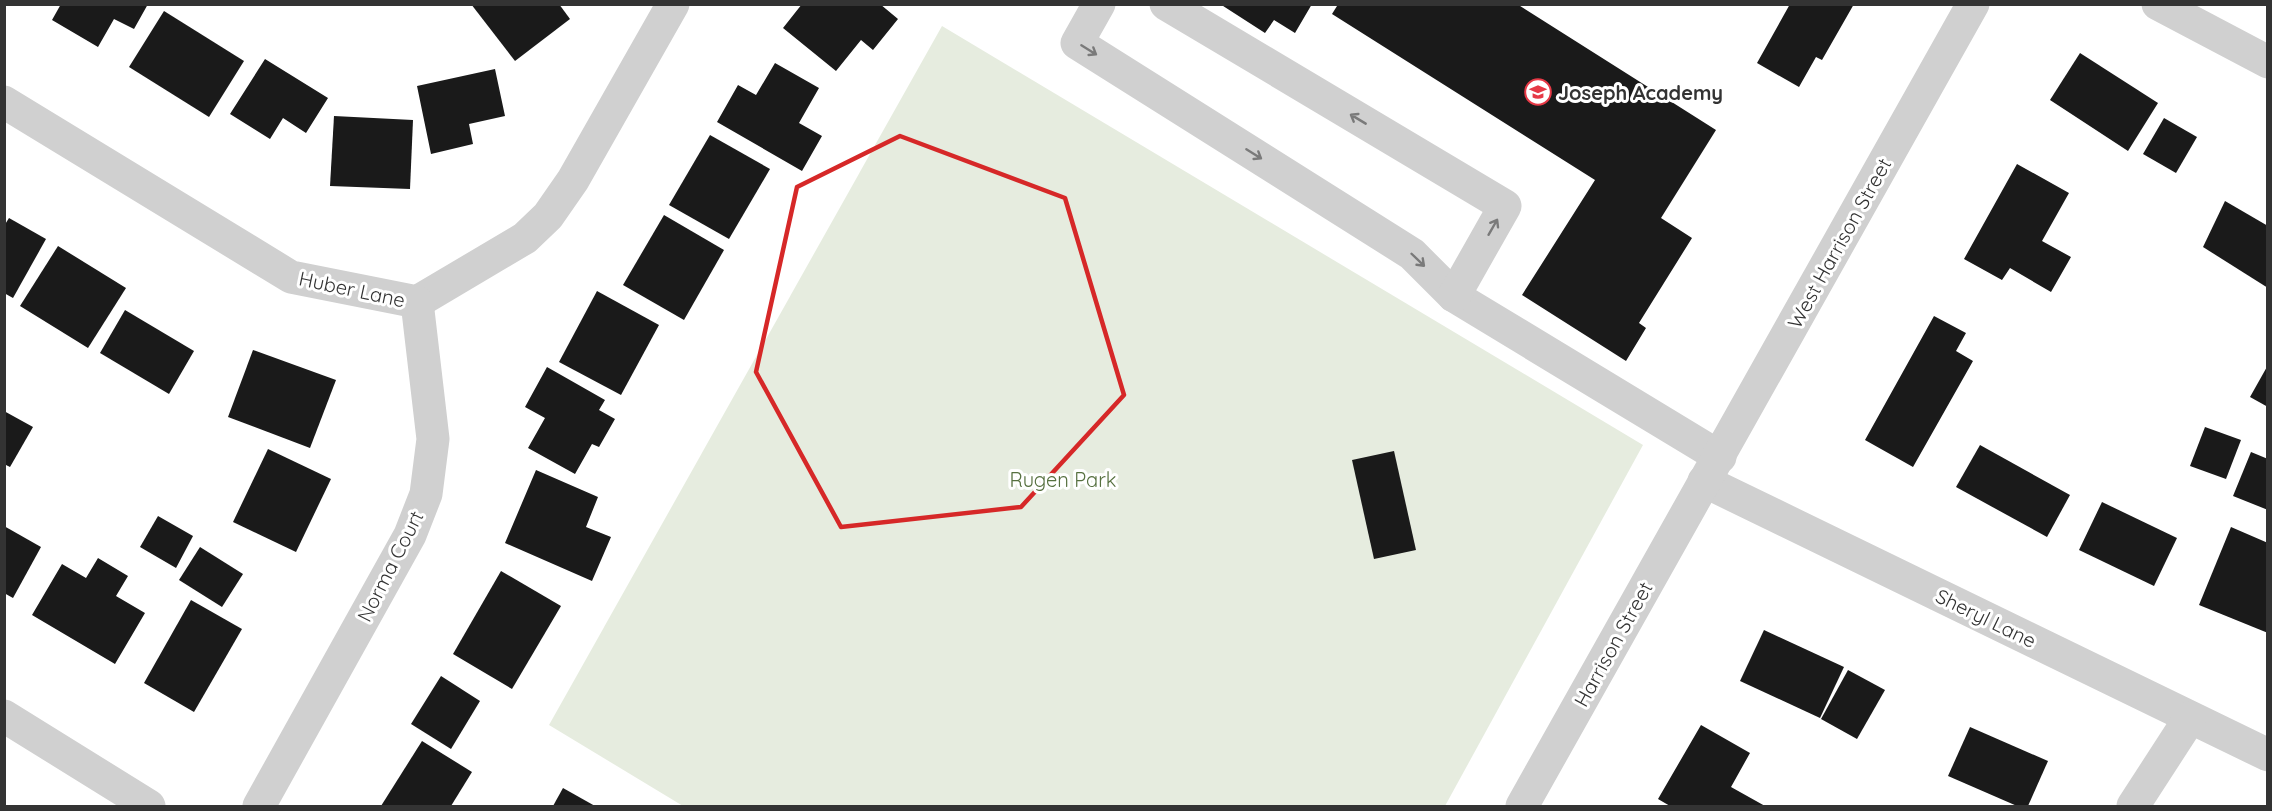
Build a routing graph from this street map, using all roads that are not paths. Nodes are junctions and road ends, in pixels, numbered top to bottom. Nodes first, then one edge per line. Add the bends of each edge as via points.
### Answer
1 (673, 4) edge
2 (1099, 4) edge
3 (1166, 4) edge
4 (1973, 4) edge
5 (2158, 4) edge
6 (2268, 62) edge
7 (4, 102) edge
8 (1454, 296) junction
9 (417, 302) junction
10 (1712, 469) junction
11 (4, 716) edge
12 (2190, 718) junction
13 (2268, 755) edge
14 (149, 807) edge
15 (259, 807) edge
16 (1522, 807) edge
17 (2133, 807) edge

1 - 9 street, Huber Lane via 573,180 548,216 525,238
2 -> 8 street, Sheryl Lane via 1077,43 1412,254
8 -> 3 street via 1505,206
4 - 10 street, West Harrison Street
5 - 6 street
7 - 9 street, Huber Lane via 291,277
8 - 10 street, Sheryl Lane
9 - 15 street, Norma Court via 433,439 426,494 410,535
10 - 12 street, Sheryl Lane
10 - 16 street, Harrison Street
11 - 14 street
12 - 13 street, Sheryl Lane
12 - 17 street

